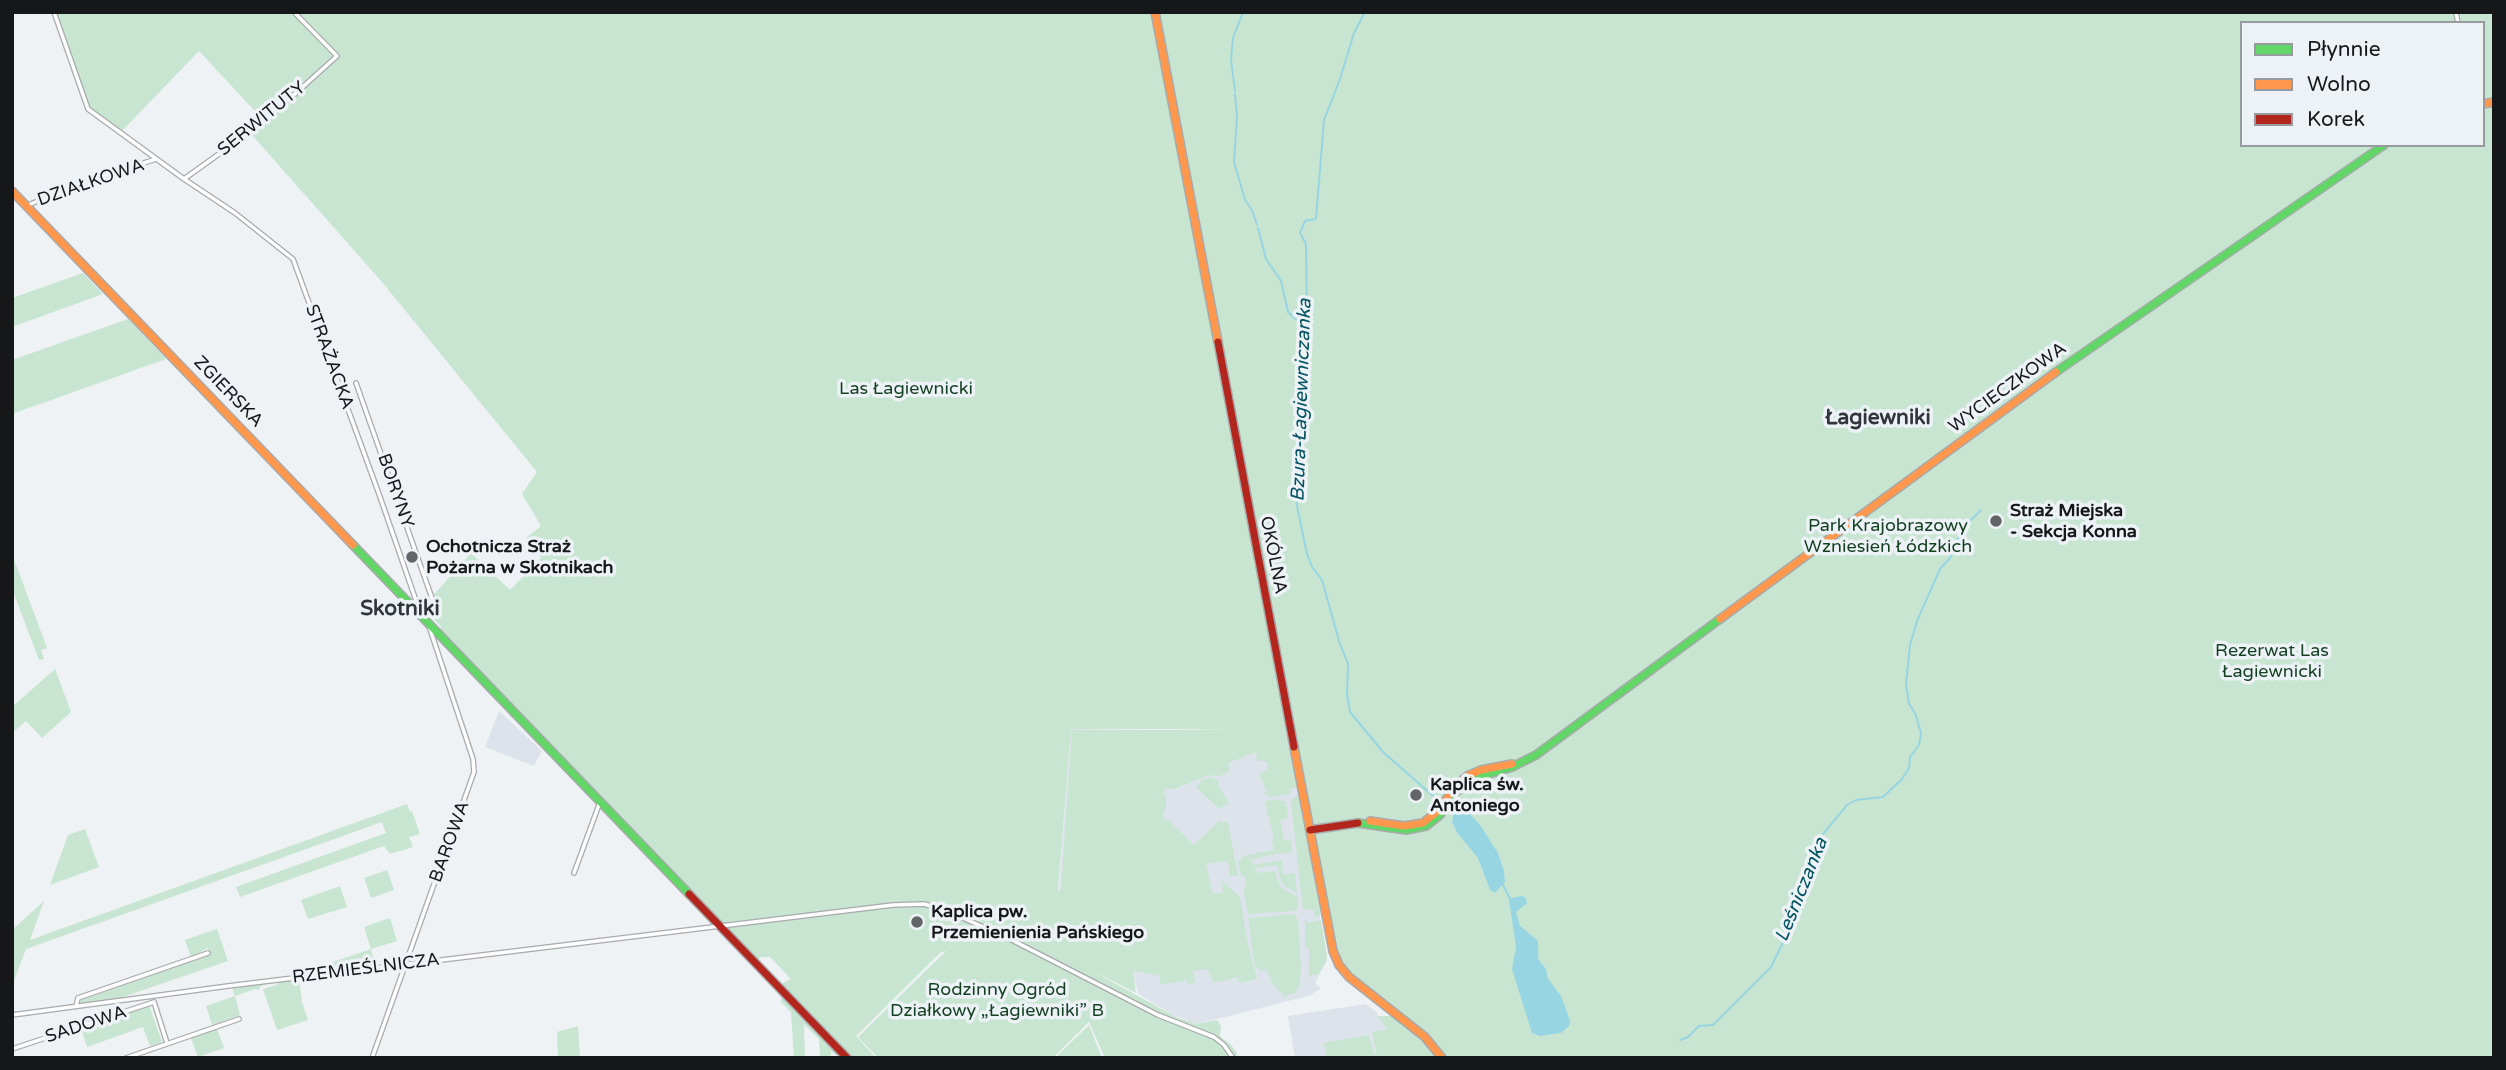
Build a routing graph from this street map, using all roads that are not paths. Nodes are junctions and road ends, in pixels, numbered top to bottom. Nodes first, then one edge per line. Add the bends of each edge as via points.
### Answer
1 (54, 12) edge
2 (294, 12) edge
3 (1156, 12) edge
4 (2381, 147) edge
5 (156, 159) junction
6 (184, 179) junction
7 (12, 191) edge
8 (26, 206) junction
9 (356, 383) dead end
10 (421, 615) junction
11 (428, 623) junction
12 (600, 802) junction
13 (1310, 830) junction
14 (574, 873) dead end
15 (721, 928) junction
16 (208, 953) dead end
17 (406, 964) junction
18 (152, 996) junction
19 (154, 1002) junction
20 (76, 1006) junction
21 (12, 1015) edge
22 (239, 1019) dead end
23 (167, 1043) junction
24 (12, 1049) edge
25 (126, 1058) edge
26 (372, 1058) edge
27 (847, 1058) edge
28 (1233, 1058) edge
29 (1442, 1058) edge

1 - 5 street, STRAŻACKA via 88,110
2 - 6 street, SERWITUTY via 337,56 265,121
3 - 13 street, OKÓLNA
4 - 13 street, WYCIECZKOWA via 2083,352 1544,749 1520,762 1467,776 1423,822 1404,826 1375,821
5 - 6 street, STRAŻACKA
5 - 8 street, DZIAŁKOWA
6 - 10 street, STRAŻACKA via 260,231 295,262
7 - 8 street, ZGIERSKA
8 - 10 street, ZGIERSKA
9 - 10 street, BORYNY via 433,601
10 - 11 street, ZGIERSKA
11 - 12 street, ZGIERSKA
11 - 17 street, BAROWA via 474,769
12 - 14 street
12 - 15 street, ZGIERSKA
13 - 29 street, OKÓLNA via 1337,961 1351,979 1429,1041
15 - 17 street, RZEMIEŚLNICZA
15 - 27 street, ZGIERSKA
15 - 28 street, RZEMIEŚLNICZA via 924,904 1008,938 1213,1037
16 - 20 street via 78,998
17 - 18 street, RZEMIEŚLNICZA
17 - 26 street, BAROWA
18 - 19 street
18 - 20 street, RZEMIEŚLNICZA
19 - 23 street
19 - 24 street, SADOWA
20 - 21 street, RZEMIEŚLNICZA
22 - 23 street
23 - 25 street

